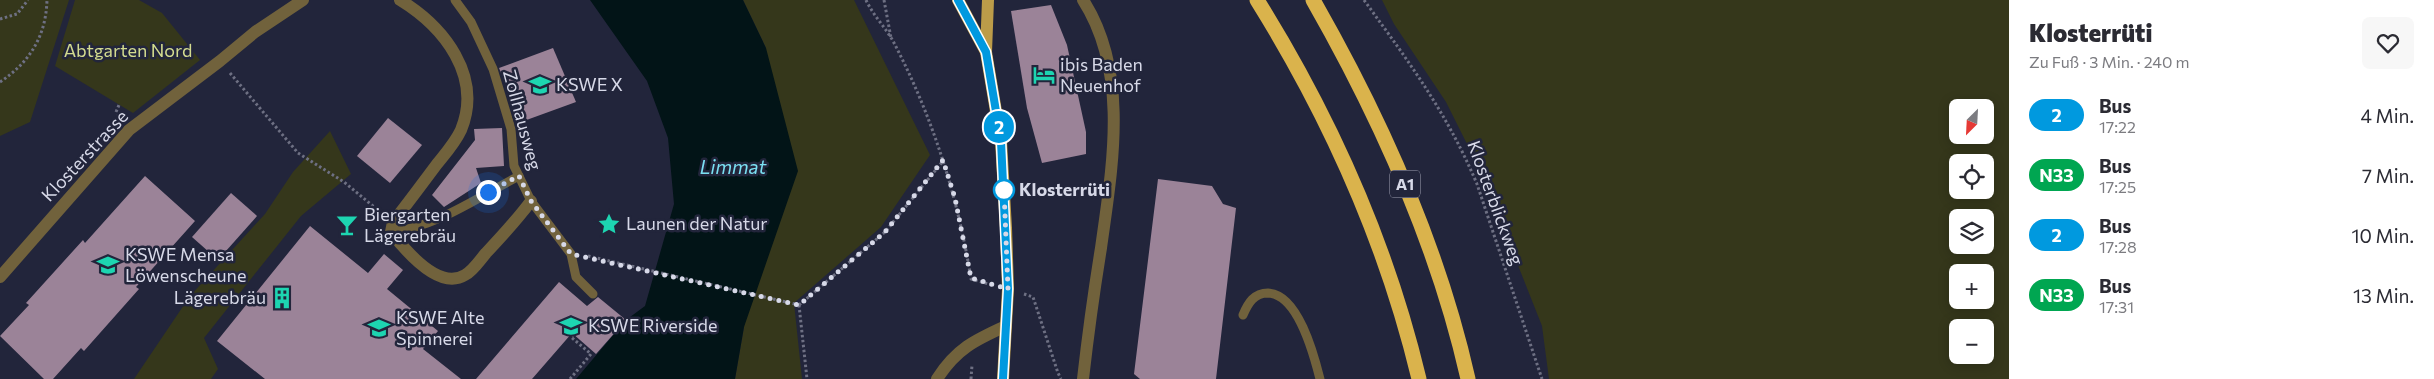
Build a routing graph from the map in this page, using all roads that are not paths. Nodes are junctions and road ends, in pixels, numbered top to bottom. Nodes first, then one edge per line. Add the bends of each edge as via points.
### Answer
1 (303, 0) edge
2 (400, 0) edge
3 (455, 0) edge
4 (958, 0) edge
5 (988, 0) edge
6 (1083, 0) edge
7 (1257, 0) edge
8 (1313, 0) edge
9 (986, 52) junction
10 (519, 176) junction
11 (531, 201) junction
12 (392, 227) junction
13 (0, 277) edge
14 (593, 294) dead end
15 (1243, 315) dead end
16 (1006, 326) junction
17 (937, 379) edge
18 (1003, 379) edge
19 (1083, 379) edge
20 (1320, 379) edge
21 (1419, 379) edge
22 (1468, 379) edge

1 - 13 street, Klosterstrasse via 255,32 129,130
2 - 12 street via 431,22 447,40 463,69 467,100 454,142
3 - 10 lane, Zollhausweg via 471,22 493,69 511,130 514,166
4 - 9 main road
5 - 9 main road
6 - 19 street via 1101,38 1111,75 1113,158
7 - 21 highway via 1312,94 1363,206 1404,320
8 - 22 highway, A1 via 1354,73 1407,188 1449,306
9 - 16 main road via 1001,141 1008,289
10 - 11 lane, Zollhausweg
10 - 12 lane via 428,224 410,230
11 - 12 street via 465,276 454,278 432,273 406,252
11 - 14 lane, Zollhausweg via 571,254 576,277
15 - 20 lane via 1252,298 1260,294 1282,297 1291,305 1302,325
16 - 17 street via 956,353
16 - 18 main road

